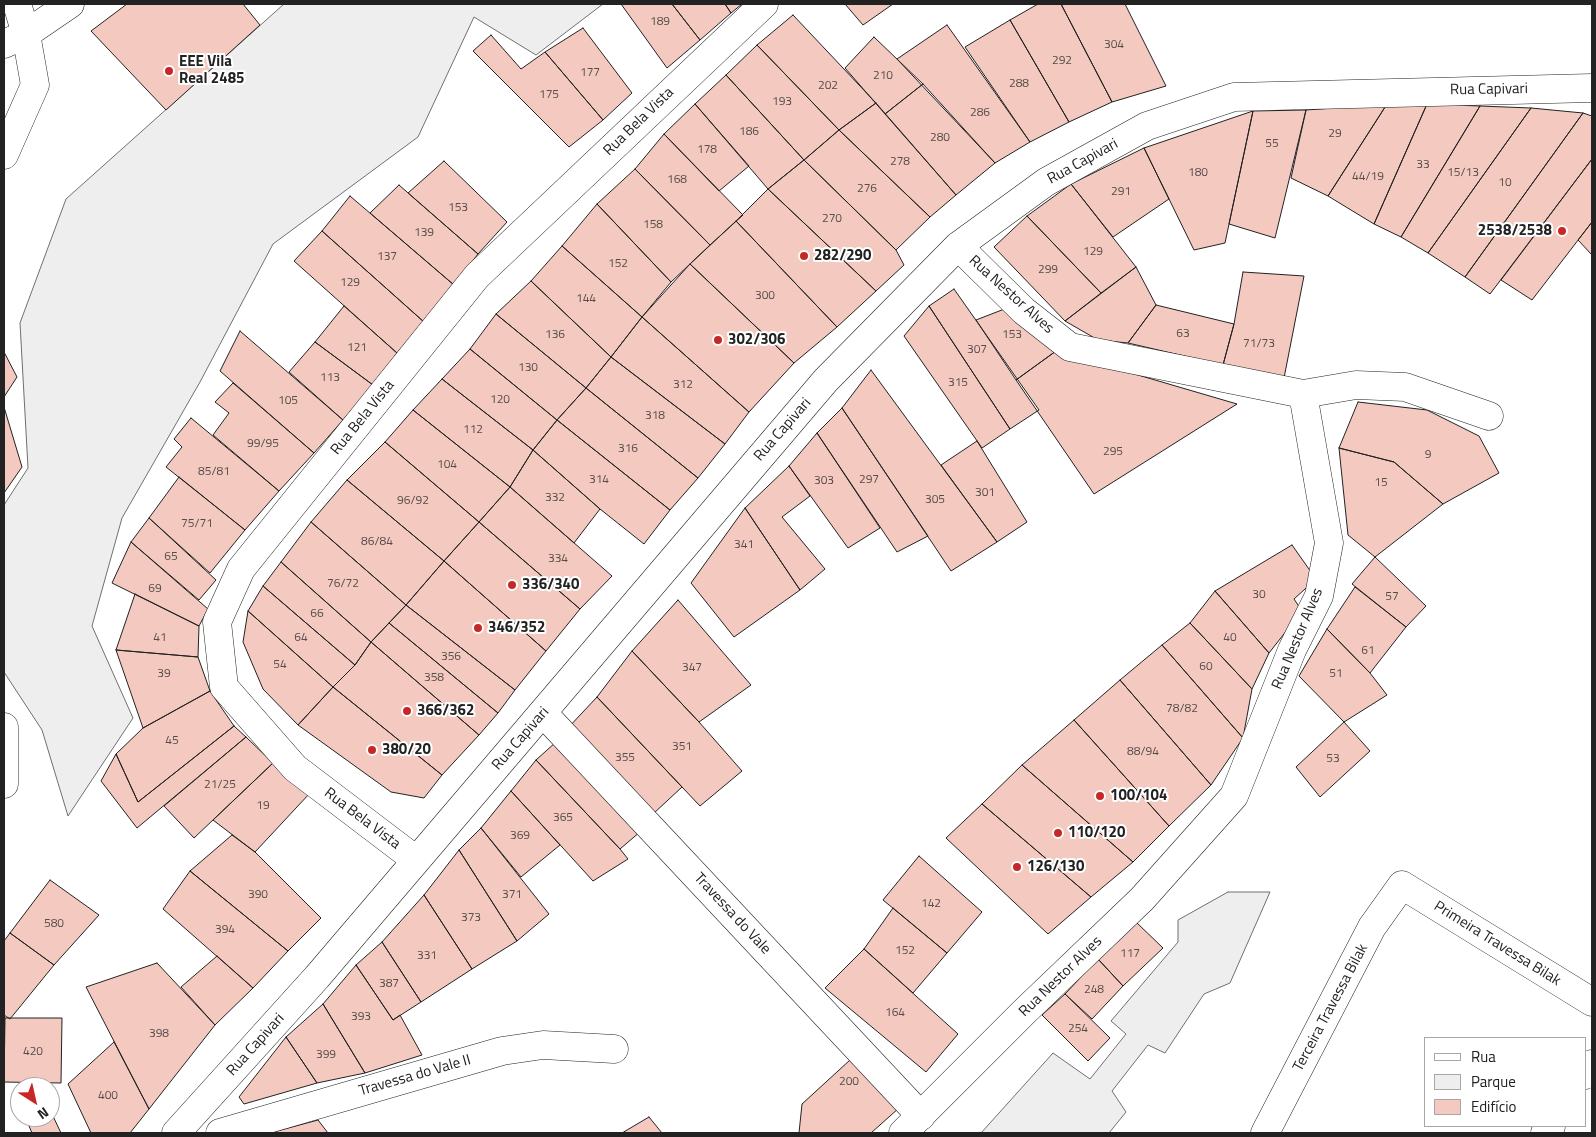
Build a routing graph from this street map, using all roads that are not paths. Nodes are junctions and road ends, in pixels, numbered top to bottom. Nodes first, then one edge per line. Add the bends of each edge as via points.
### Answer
1 (17, 4) edge
2 (70, 4) edge
3 (764, 4) edge
4 (15, 39) edge
5 (1592, 88) edge
6 (31, 95) junction
7 (4, 106) edge
8 (4, 155) edge
9 (958, 246) junction
10 (1303, 394) junction
11 (1489, 416) dead end
12 (543, 713) junction
13 (4, 727) edge
14 (4, 784) edge
15 (416, 860) junction
16 (1402, 886) joint
17 (1592, 1002) edge
18 (614, 1049) dead end
19 (912, 1124) edge
20 (176, 1133) edge
21 (220, 1133) edge
22 (1265, 1133) edge

1 - 4 street
2 - 4 street
3 - 15 street, Rua Bela Vista via 477,276 241,569 217,622 224,687 295,768
4 - 6 street via 35,85
5 - 9 street, Rua Capivari via 1234,97 1147,126 1046,182
6 - 7 street
6 - 8 street
9 - 10 street, Rua Nestor Alves via 1024,311 1070,347
9 - 12 street, Rua Capivari via 826,380
10 - 11 street via 1356,385 1405,387
10 - 19 street, Rua Nestor Alves via 1329,543 1319,596 1292,650 1234,796 1142,899
12 - 15 street, Rua Capivari
12 - 19 street, Travessa do Vale
13 - 14 street
15 - 20 street, Rua Capivari via 317,977
16 - 17 street, Primeira Travessa Bilak
16 - 22 street, Terceira Travessa Bilak via 1372,928
18 - 21 street, Travessa do Vale II via 544,1045 502,1051

